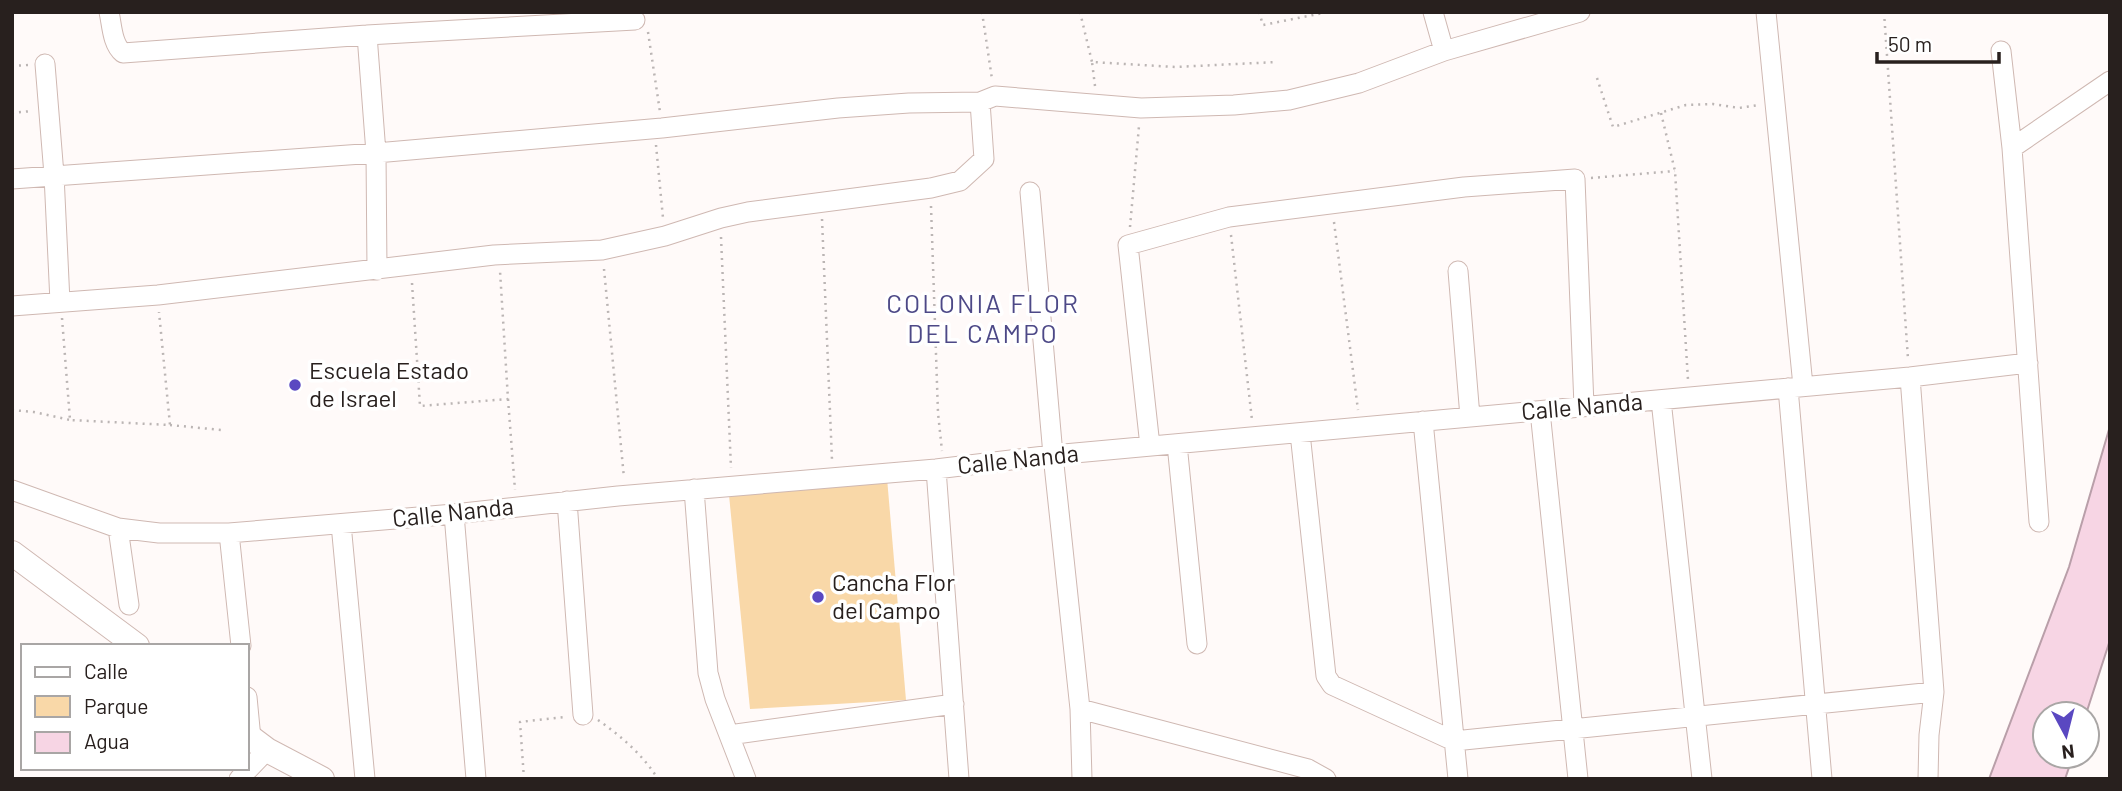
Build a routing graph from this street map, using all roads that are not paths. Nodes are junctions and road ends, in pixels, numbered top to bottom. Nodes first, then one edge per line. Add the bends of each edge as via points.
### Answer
1 (109, 12) edge
2 (1433, 12) edge
3 (1580, 12) edge
4 (1766, 12) edge
5 (635, 20) road end
6 (366, 35) junction
7 (1444, 51) junction
8 (2001, 51) dead end
9 (46, 64) dead end
10 (2110, 81) edge
11 (988, 99) junction
12 (2012, 148) junction
13 (376, 153) junction
14 (54, 175) junction
15 (12, 179) edge
16 (1030, 192) dead end
17 (377, 270) junction
18 (1458, 271) dead end
19 (60, 302) junction
20 (12, 306) edge
21 (2028, 363) junction
22 (1910, 377) junction
23 (1795, 387) junction
24 (1661, 400) junction
25 (1584, 407) junction
26 (1540, 411) junction
27 (1470, 417) junction
28 (1423, 421) junction
29 (1300, 433) junction
30 (1177, 444) junction
31 (1150, 446) junction
32 (1052, 455) junction
33 (940, 469) junction
34 (694, 489) junction
35 (12, 490) edge
36 (567, 501) junction
37 (454, 514) junction
38 (2039, 522) dead end
39 (341, 524) junction
40 (118, 528) junction
41 (229, 533) junction
42 (12, 553) edge
43 (129, 605) dead end
44 (135, 644) edge
45 (241, 644) edge
46 (1197, 645) dead end
47 (1934, 692) junction
48 (248, 702) edge
49 (954, 704) junction
50 (1815, 704) junction
51 (1080, 709) junction
52 (583, 715) road end
53 (1696, 716) junction
54 (1573, 729) junction
55 (729, 735) junction
56 (255, 741) edge
57 (1454, 741) junction
58 (248, 758) edge
59 (321, 779) edge
60 (365, 779) edge
61 (476, 779) edge
62 (746, 779) edge
63 (959, 779) edge
64 (1082, 779) edge
65 (1326, 779) edge
66 (1458, 779) edge
67 (1578, 779) edge
68 (1702, 779) edge
69 (1822, 779) edge
70 (1928, 779) edge

1 - 6 street via 122,52
2 - 7 street
3 - 7 street
4 - 23 street
5 - 6 street
6 - 13 street
7 - 11 street via 1359,83 1289,100 1140,108
8 - 12 street
9 - 14 street
10 - 12 street
11 - 13 street via 838,108
11 - 17 street via 984,159 960,181 721,218 602,250 499,255
12 - 21 street
13 - 14 street
13 - 17 street
14 - 15 street
14 - 19 street
16 - 32 street
17 - 19 street
18 - 27 street
19 - 20 street
21 - 22 street, Calle Nanda
21 - 38 street
22 - 23 street, Calle Nanda
22 - 47 street
23 - 24 street, Calle Nanda
23 - 50 street
24 - 25 street, Calle Nanda
24 - 53 street
25 - 26 street, Calle Nanda
25 - 31 street via 1574,179 1464,187 1229,217 1128,245
26 - 27 street, Calle Nanda
26 - 54 street
27 - 28 street, Calle Nanda
28 - 29 street, Calle Nanda
28 - 57 street
29 - 30 street, Calle Nanda
29 - 57 street via 1326,676 1332,685
30 - 31 street, Calle Nanda
30 - 46 street
31 - 32 street, Calle Nanda
32 - 33 street, Calle Nanda
32 - 51 street
33 - 34 street, Calle Nanda
33 - 49 street
34 - 36 street, Calle Nanda
34 - 55 street via 708,673
35 - 40 street, Calle Nanda
36 - 37 street, Calle Nanda
36 - 52 street
37 - 39 street, Calle Nanda
37 - 61 street
39 - 41 street, Calle Nanda
39 - 60 street
40 - 41 street, Calle Nanda
40 - 43 street
41 - 45 street
42 - 44 street
47 - 50 street
47 - 70 street
48 - 56 street
49 - 55 street
49 - 63 street
50 - 53 street
50 - 69 street
51 - 64 street
51 - 65 street via 1308,769
53 - 54 street
53 - 68 street
54 - 57 street
54 - 67 street
55 - 62 street
56 - 58 street
56 - 59 street
57 - 66 street

